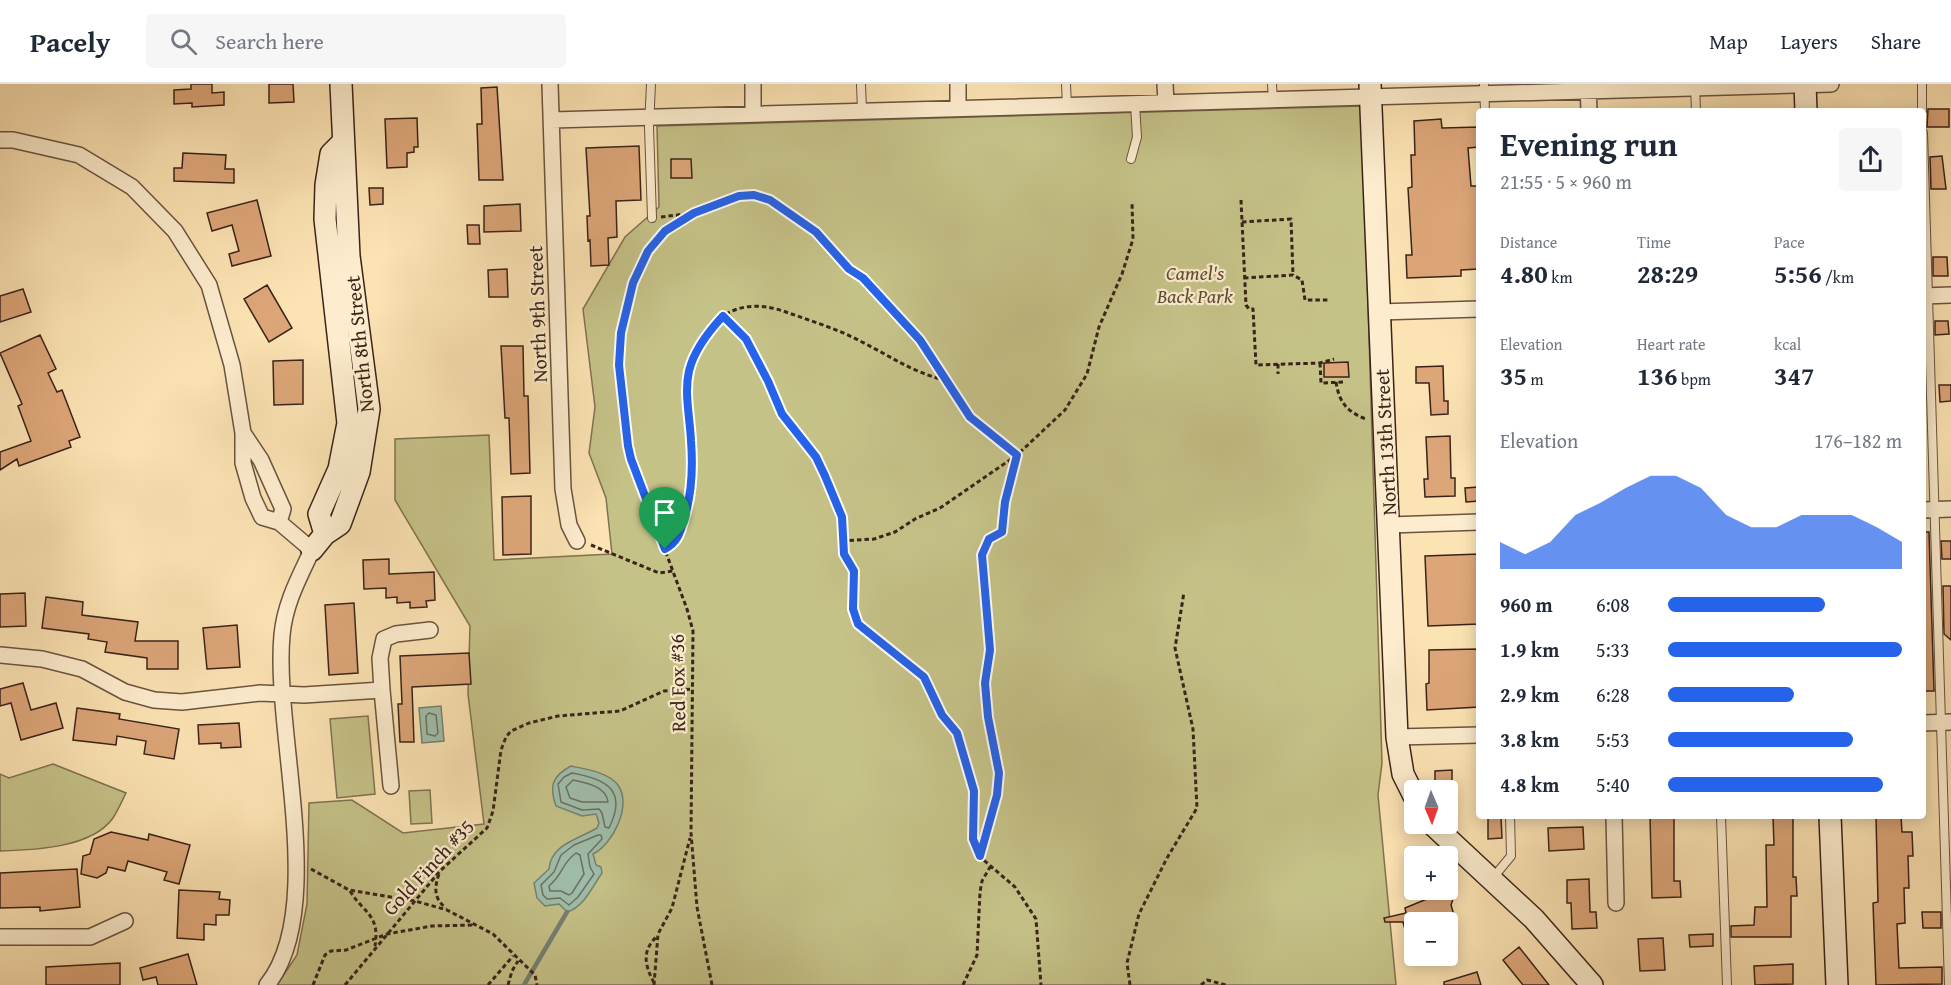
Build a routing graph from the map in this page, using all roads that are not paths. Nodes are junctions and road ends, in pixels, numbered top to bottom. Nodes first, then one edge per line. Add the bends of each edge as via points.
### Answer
1 (341, 84) edge
2 (550, 84) edge
3 (651, 84) edge
4 (753, 84) edge
5 (861, 84) edge
6 (958, 84) edge
7 (1066, 84) edge
8 (1165, 84) edge
9 (1805, 84) edge
10 (1831, 84) edge
11 (1922, 84) edge
12 (1696, 86) edge
13 (1588, 87) edge
14 (1484, 89) edge
15 (1371, 90) edge
16 (1273, 92) edge
17 (1166, 103) junction
18 (1135, 104) junction
19 (1067, 106) junction
20 (1485, 108) edge
21 (1589, 108) edge
22 (1696, 108) edge
23 (1806, 108) edge
24 (1922, 108) edge
25 (958, 109) junction
26 (862, 111) junction
27 (753, 114) junction
28 (651, 117) junction
29 (552, 120) junction
30 (0, 140) edge
31 (1131, 159) dead end
32 (652, 218) road end
33 (1951, 295) edge
34 (1926, 296) edge
35 (1476, 309) edge
36 (1379, 312) junction
37 (243, 434) junction
38 (1937, 509) edge
39 (279, 522) junction
40 (1476, 522) edge
41 (1389, 525) junction
42 (578, 540) road end
43 (319, 542) junction
44 (430, 630) dead end
45 (0, 655) edge
46 (382, 690) junction
47 (282, 694) junction
48 (1946, 722) edge
49 (1926, 723) edge
50 (1476, 735) edge
51 (1397, 737) junction
52 (1407, 780) edge
53 (391, 786) dead end
54 (1510, 819) edge
55 (1614, 819) edge
56 (1721, 819) edge
57 (1830, 819) edge
58 (1443, 834) edge
59 (1491, 880) junction
60 (1616, 903) dead end
61 (125, 921) dead end
62 (0, 937) edge
63 (267, 985) edge
64 (1592, 985) edge
65 (1727, 985) edge
66 (1837, 985) edge
67 (1949, 985) edge

1 - 43 street, North 8th Street via 343,142 331,154 326,219 348,423 339,469 320,514
2 - 29 street, North 9th Street
3 - 28 lane
4 - 27 street
5 - 26 lane
6 - 25 street
7 - 19 lane
8 - 17 street
9 - 10 street
9 - 12 street
9 - 23 street
11 - 24 lane
12 - 13 street
12 - 22 lane
13 - 14 street
13 - 21 street
14 - 15 street
14 - 20 lane
15 - 16 street
15 - 36 street, North 13th Street
16 - 17 street
17 - 18 street
18 - 19 street
18 - 31 lane via 1137,137
19 - 25 street
25 - 26 street
26 - 27 street
27 - 28 street
28 - 29 street
28 - 32 lane
29 - 42 street, North 9th Street via 563,489 569,525
30 - 37 street via 79,155 132,187 175,231 209,285 232,365
33 - 34 street
34 - 38 lane
35 - 36 street
36 - 41 street, North 13th Street
37 - 39 street via 261,460 283,509
37 - 39 street via 243,463 253,498 262,517
38 - 48 lane
39 - 43 street
40 - 41 street
41 - 51 street, North 13th Street
43 - 47 street, North 8th Street via 287,602 282,636
44 - 46 street via 384,639 380,658
45 - 47 street via 42,659 82,669 125,692 154,700 182,702
46 - 47 street
46 - 53 street
47 - 63 street, North 8th Street via 296,861 294,909 279,970
48 - 49 street
48 - 67 lane
50 - 51 street
51 - 52 street, North 13th Street
54 - 59 lane via 1511,856
55 - 60 street
56 - 65 lane
57 - 66 street
58 - 59 street
59 - 64 street via 1534,919
61 - 62 street via 90,937

